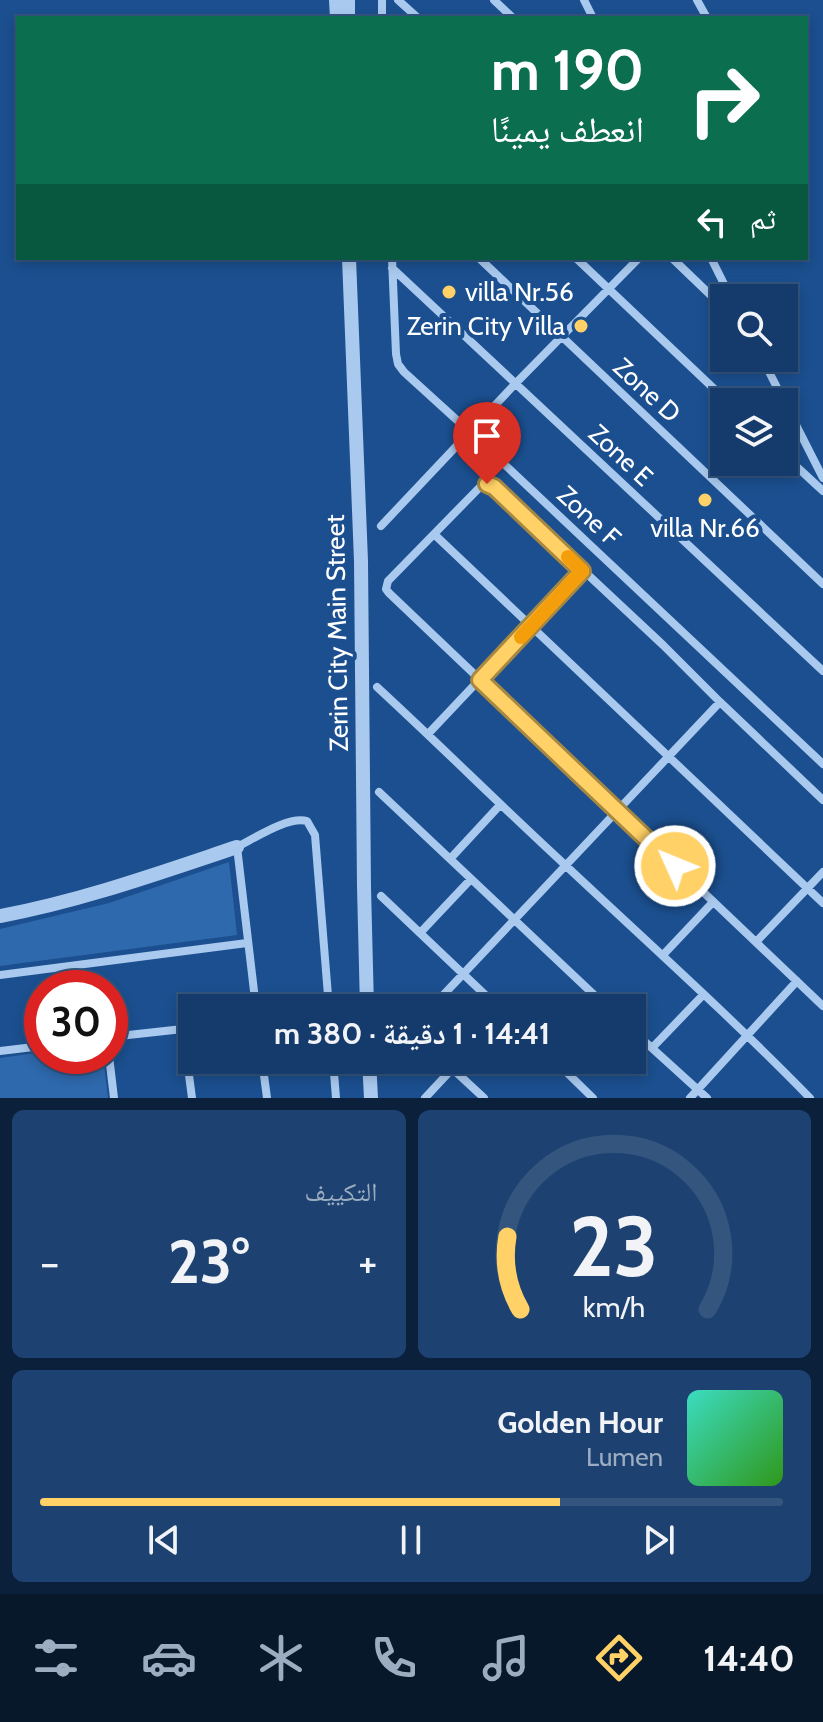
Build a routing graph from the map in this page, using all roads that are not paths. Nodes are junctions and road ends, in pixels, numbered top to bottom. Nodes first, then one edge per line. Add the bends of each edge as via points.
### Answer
1 (398, 0) edge
2 (494, 0) edge
3 (416, 16) edge
4 (511, 16) edge
5 (349, 260) edge
6 (481, 260) edge
7 (578, 260) edge
8 (637, 260) edge
9 (674, 260) edge
10 (712, 260) edge
11 (392, 263) edge
12 (724, 284) edge
13 (609, 289) junction
14 (710, 295) edge
15 (562, 337) junction
16 (769, 372) edge
17 (515, 384) junction
18 (713, 388) edge
19 (470, 432) junction
20 (798, 468) edge
21 (823, 478) edge
22 (823, 491) edge
23 (381, 526) dead end
24 (435, 535) junction
25 (582, 571) junction
26 (823, 584) edge
27 (531, 626) junction
28 (823, 671) edge
29 (480, 680) junction
30 (377, 687) dead end
31 (720, 702) junction
32 (428, 734) junction
33 (668, 756) junction
34 (823, 764) edge
35 (379, 792) dead end
36 (823, 800) edge
37 (500, 805) junction
38 (617, 810) junction
39 (237, 847) junction
40 (450, 859) junction
41 (565, 865) junction
42 (823, 872) edge
43 (471, 879) junction
44 (808, 889) junction
45 (381, 896) dead end
46 (713, 902) junction
47 (823, 903) edge
48 (0, 916) edge
49 (514, 920) junction
50 (420, 933) junction
51 (756, 942) junction
52 (247, 943) junction
53 (663, 955) junction
54 (463, 974) junction
55 (0, 975) edge
56 (797, 981) junction
57 (254, 994) edge
58 (328, 994) edge
59 (367, 994) edge
60 (444, 994) edge
61 (484, 994) edge
62 (593, 994) edge
63 (703, 995) junction
64 (823, 1006) edge
65 (178, 1030) edge
66 (128, 1035) edge
67 (749, 1035) junction
68 (646, 1043) edge
69 (24, 1048) edge
70 (652, 1048) junction
71 (0, 1051) edge
72 (111, 1074) edge
73 (191, 1074) edge
74 (264, 1074) edge
75 (334, 1074) edge
76 (370, 1074) edge
77 (447, 1074) edge
78 (458, 1074) edge
79 (571, 1074) edge
80 (698, 1090) junction
81 (114, 1098) edge
82 (192, 1098) edge
83 (267, 1098) edge
84 (336, 1098) edge
85 (371, 1098) edge
86 (425, 1098) edge
87 (484, 1098) edge
88 (593, 1098) edge
89 (690, 1098) edge
90 (707, 1098) edge
91 (810, 1098) edge

1 - 3 street
2 - 4 street
5 - 59 street, Zerin City Main Street via 361,561
6 - 15 street, Zone D
7 - 13 street
8 - 13 street
9 - 14 street
10 - 12 street
11 - 17 street, Zone E
11 - 19 street, Zone F via 398,364
13 - 15 street
13 - 18 street
15 - 17 street
15 - 26 street, Zone D
16 - 21 street
17 - 19 street
17 - 28 street, Zone E
19 - 23 street
19 - 34 street, Zone F
20 - 22 street
24 - 25 street via 487,484
24 - 27 street
24 - 29 street via 386,589
25 - 27 street
25 - 31 street
27 - 29 street
27 - 33 street
29 - 32 street
29 - 38 street
30 - 32 street
31 - 33 street
31 - 36 street
32 - 37 street
33 - 38 street
33 - 44 street
35 - 40 street
37 - 40 street
37 - 41 street
38 - 41 street
38 - 46 street
39 - 48 street via 119,887
39 - 52 street
39 - 58 street via 295,820 312,827
40 - 43 street
41 - 49 street
41 - 53 street
42 - 44 street
43 - 49 street
43 - 50 street
44 - 47 street
44 - 51 street
45 - 50 street
46 - 51 street
46 - 53 street
49 - 54 street
49 - 62 street
50 - 54 street
51 - 56 street
52 - 55 street
52 - 57 street
53 - 63 street
54 - 60 street
54 - 61 street
56 - 64 street
56 - 67 street
63 - 67 street
63 - 70 street
65 - 66 street
67 - 80 street
67 - 91 street
68 - 70 street
69 - 71 street
70 - 80 street
72 - 81 street
73 - 82 street
74 - 83 street
75 - 84 street
76 - 85 street
77 - 86 street
78 - 87 street
79 - 88 street
80 - 89 street
80 - 90 street

